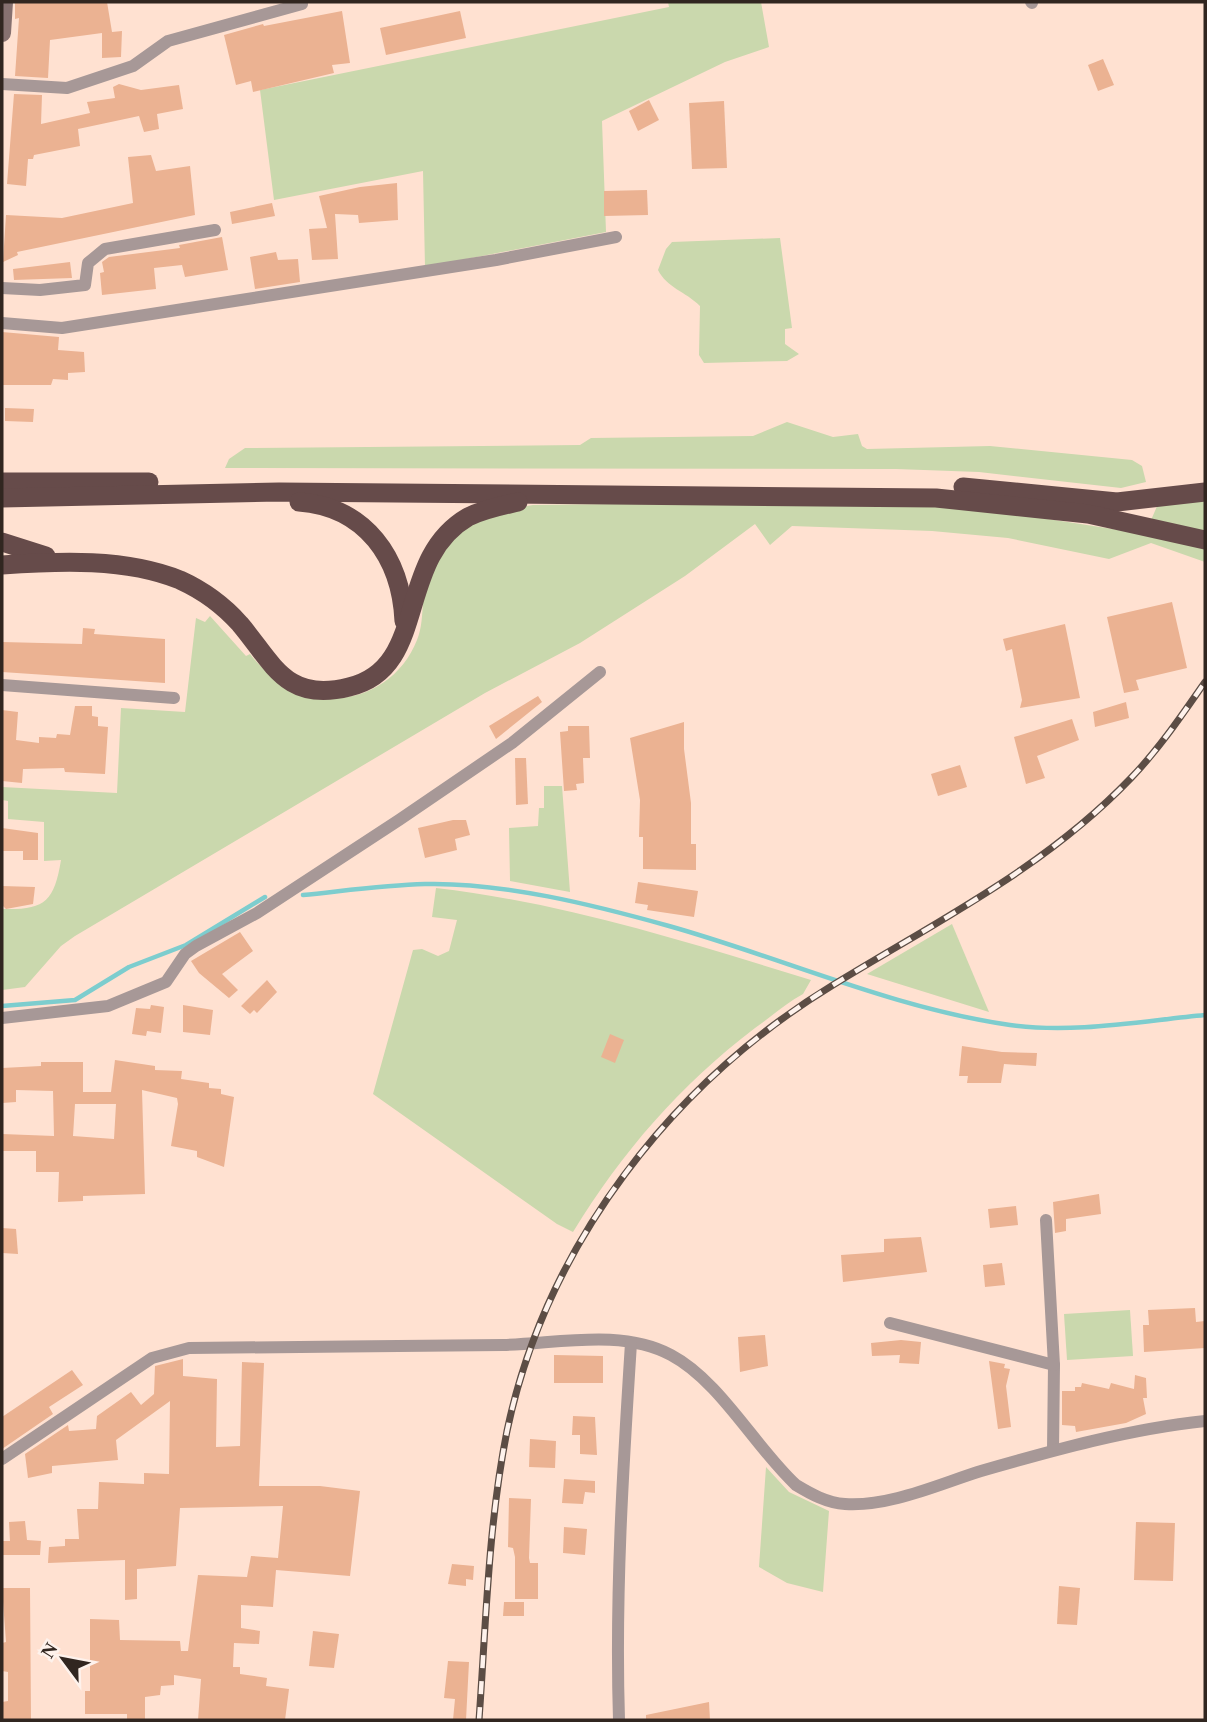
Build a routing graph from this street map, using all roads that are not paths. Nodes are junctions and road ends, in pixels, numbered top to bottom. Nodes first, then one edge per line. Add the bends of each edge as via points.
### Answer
1 (4, 2) edge
2 (302, 4) dead end
3 (2, 33) edge
4 (2, 84) edge
5 (215, 230) dead end
6 (616, 237) dead end
7 (2, 288) edge
8 (2, 323) edge
9 (2, 482) edge
10 (1205, 492) edge
11 (219, 493) junction
12 (657, 495) junction
13 (2, 498) edge
14 (6, 540) edge
15 (1205, 540) edge
16 (67, 562) junction
17 (3, 566) edge
18 (405, 632) junction
19 (600, 672) dead end
20 (2, 685) edge
21 (174, 698) dead end
22 (2, 1018) edge
23 (1046, 1220) dead end
24 (890, 1323) dead end
25 (631, 1343) junction
26 (1054, 1365) junction
27 (1205, 1421) edge
28 (1053, 1450) junction
29 (2, 1459) edge
30 (620, 1720) edge

1 - 3 main road
2 - 4 street via 168,41 133,66 67,88
5 - 7 street via 105,249 88,262 85,285
6 - 8 street via 62,328
9 - 11 highway
10 - 11 highway via 1117,502 940,486
11 - 12 highway
11 - 13 highway
11 - 18 highway via 315,503 359,524 393,564 402,594
12 - 15 highway via 936,498 1040,508
12 - 18 highway via 518,502 482,510 436,545 426,561
14 - 16 highway
16 - 17 highway
16 - 18 highway via 148,570 182,581 239,623 274,670 306,688 339,690 370,678 385,667
19 - 22 street via 512,743 399,820 257,913 196,946 166,982 108,1006
20 - 21 street
23 - 26 street
24 - 26 street
25 - 28 street via 654,1348 684,1364 781,1470 804,1490 827,1500 875,1502
25 - 29 street via 189,1348 152,1358
25 - 30 street via 621,1500
26 - 28 street
27 - 28 street

